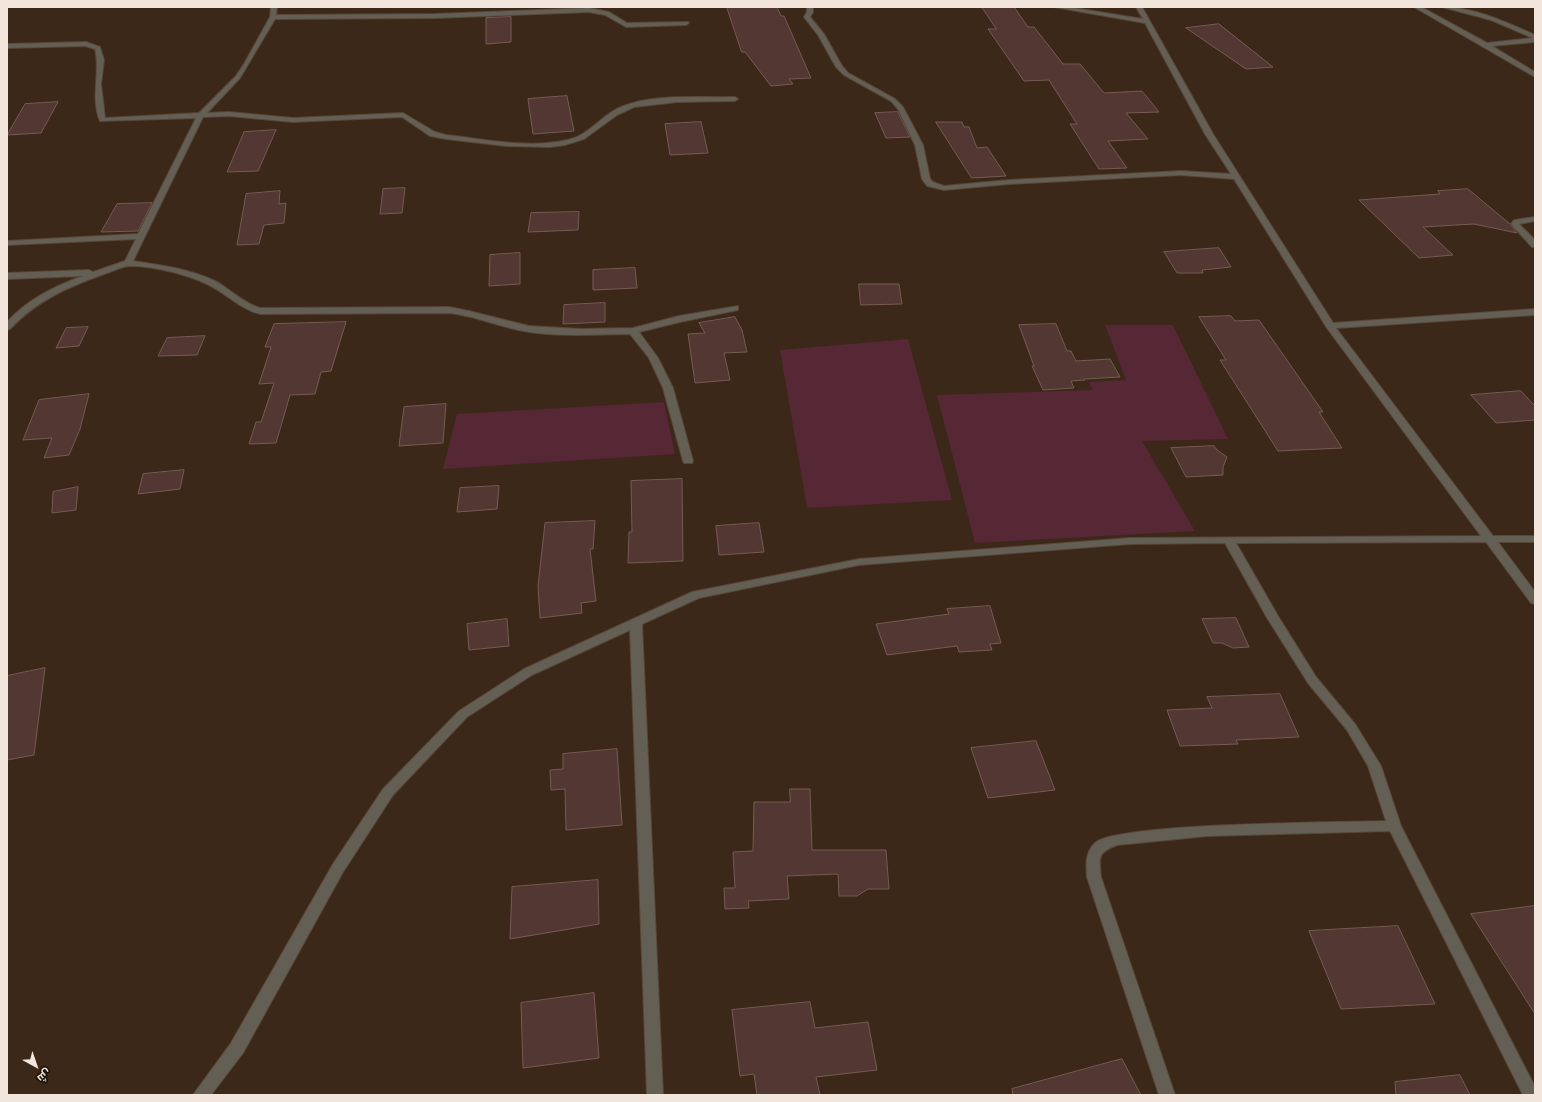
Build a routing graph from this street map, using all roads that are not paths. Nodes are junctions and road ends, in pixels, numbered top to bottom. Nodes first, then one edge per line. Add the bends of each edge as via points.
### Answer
1 (274, 7) edge
2 (810, 7) edge
3 (1057, 7) edge
4 (1139, 7) edge
5 (1417, 7) edge
6 (1444, 7) edge
7 (542, 9) edge
8 (273, 17) junction
9 (1148, 22) junction
10 (686, 23) dead end
11 (1535, 37) edge
12 (1535, 40) edge
13 (1486, 45) junction
14 (7, 46) edge
15 (1535, 75) edge
16 (735, 99) dead end
17 (201, 115) junction
18 (1236, 177) junction
19 (1535, 220) edge
20 (141, 236) junction
21 (7, 243) edge
22 (1535, 245) edge
23 (128, 263) junction
24 (101, 273) junction
25 (7, 276) edge
26 (735, 308) dead end
27 (1535, 312) edge
28 (10, 319) edge
29 (1330, 326) junction
30 (7, 327) edge
31 (633, 331) junction
32 (688, 461) dead end
33 (1488, 539) junction
34 (1535, 539) edge
35 (1229, 540) junction
36 (1535, 600) edge
37 (636, 623) junction
38 (1394, 826) junction
39 (200, 1095) edge
40 (655, 1095) edge
41 (1167, 1095) edge
42 (1531, 1095) edge

1 - 8 street
2 - 18 street via 807,17 821,34 839,67 846,74 893,100 901,108 918,146 926,180 930,184 958,188 1009,182 1181,173
3 - 9 street
4 - 9 street
5 - 13 street
6 - 11 street via 1493,19
7 - 8 street via 435,16
7 - 10 street via 600,11 621,23 633,26
8 - 17 street via 238,77
9 - 18 street via 1209,134
12 - 13 street
13 - 15 street
14 - 17 street via 86,44 98,48 101,60 98,84 102,120
16 - 17 street via 632,106 609,118 582,139 532,145 433,134 403,115 293,120 243,114
17 - 20 street
18 - 29 street
19 - 22 street via 1515,224
20 - 21 street
20 - 23 street
23 - 24 street
23 - 31 street via 167,268 210,282 233,294 253,310 449,310 462,311 528,329 555,332
24 - 25 street
24 - 28 street via 59,287 38,298
26 - 31 street
27 - 29 street
28 - 30 street
29 - 33 street
31 - 32 street via 653,358 668,388
33 - 34 street
33 - 35 street
33 - 36 street
35 - 37 street via 1130,541 859,562 696,596
35 - 38 street via 1312,680 1351,727 1374,766
37 - 39 street via 528,672 462,714 388,792 338,868 237,1048
37 - 40 street
38 - 41 street via 1208,831 1116,840 1100,846 1092,859 1094,877
38 - 42 street

